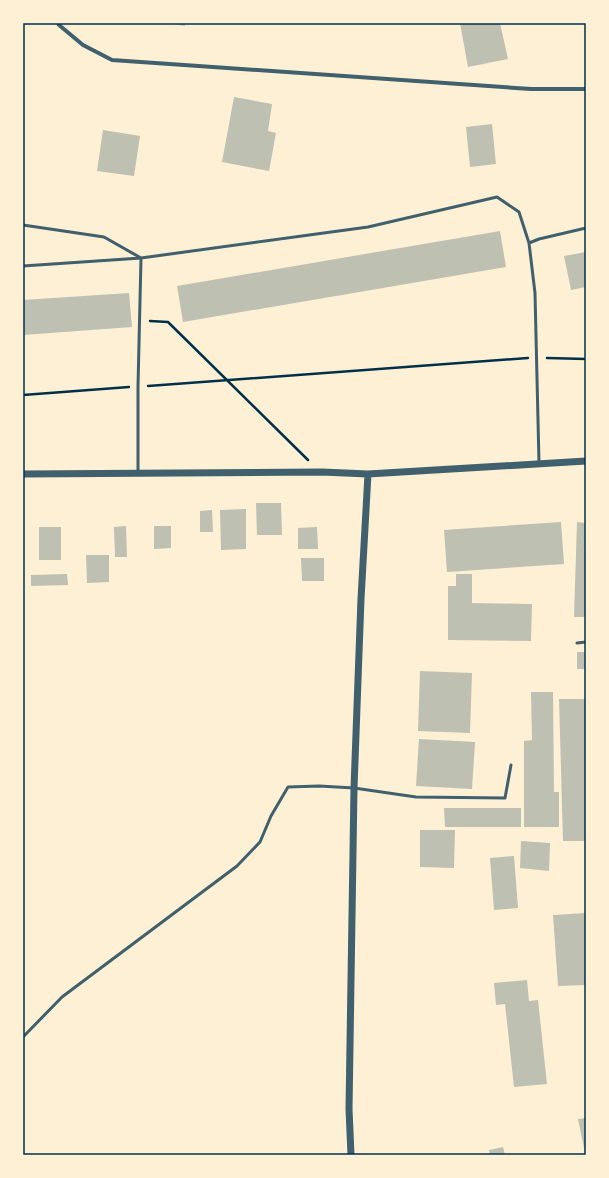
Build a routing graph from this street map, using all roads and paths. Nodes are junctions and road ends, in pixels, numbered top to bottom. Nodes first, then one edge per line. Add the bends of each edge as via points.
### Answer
1 (58, 23) edge
2 (586, 89) edge
3 (23, 225) edge
4 (586, 228) edge
5 (529, 243) junction
6 (141, 258) junction
7 (23, 266) edge
8 (139, 320) junction
9 (536, 358) junction
10 (586, 359) edge
11 (226, 380) junction
12 (138, 386) junction
13 (23, 395) edge
14 (586, 461) edge
15 (539, 463) junction
16 (322, 472) junction
17 (23, 474) edge
18 (138, 474) junction
19 (368, 474) junction
20 (586, 642) edge
21 (577, 643) dead end
22 (511, 765) dead end
23 (354, 788) junction
24 (23, 1037) edge
25 (351, 1155) edge

1 - 2 street via 83,45 112,60 531,89
3 - 6 lane via 104,237
4 - 5 lane
5 - 6 lane via 519,212 497,197 368,227
5 - 9 lane via 535,293
6 - 7 lane
6 - 8 lane
8 - 11 path via 168,322
8 - 12 lane
9 - 10 path
9 - 11 path
9 - 15 lane
11 - 12 path
11 - 16 path
12 - 13 path
12 - 18 lane
14 - 15 street
15 - 19 street
16 - 18 street
16 - 19 street
17 - 18 street
19 - 23 street
20 - 21 lane
22 - 23 lane via 505,798 416,797
23 - 24 lane via 288,787 260,842 237,866 62,997
23 - 25 street via 349,1109

